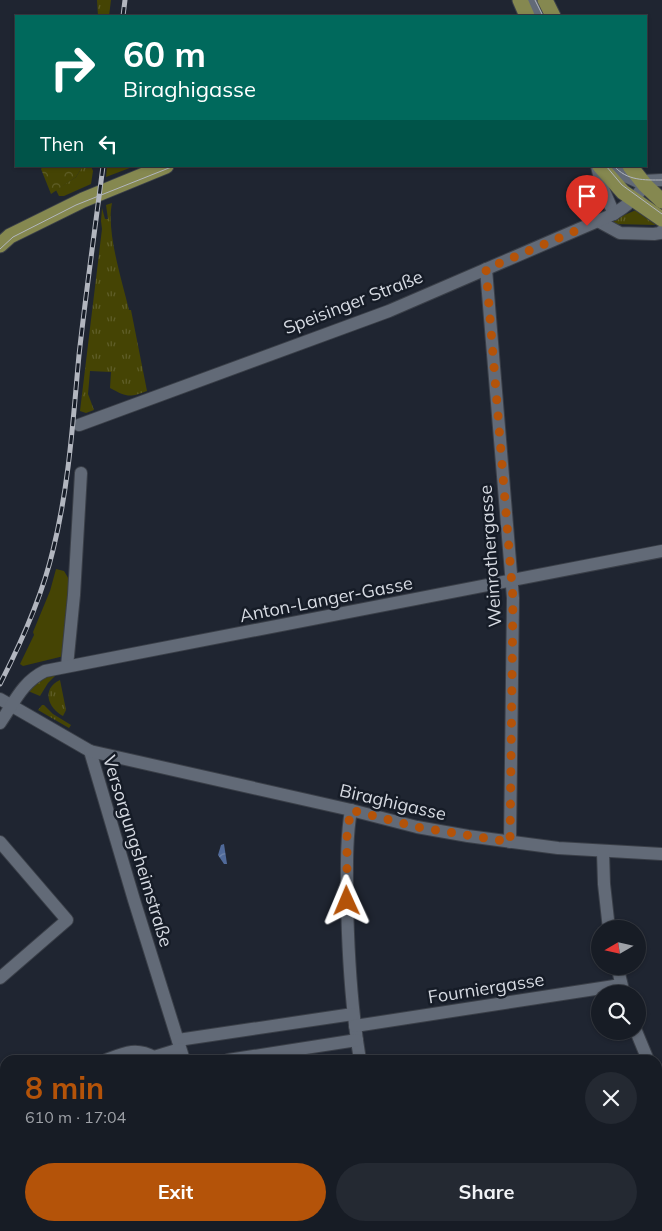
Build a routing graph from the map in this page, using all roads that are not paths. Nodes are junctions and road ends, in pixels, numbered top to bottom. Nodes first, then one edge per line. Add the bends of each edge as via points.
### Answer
1 (520, 0) edge
2 (530, 0) edge
3 (545, 0) edge
4 (527, 15) edge
5 (538, 15) edge
6 (552, 15) edge
7 (164, 167) edge
8 (599, 167) edge
9 (600, 167) edge
10 (615, 167) edge
11 (631, 167) edge
12 (662, 180) edge
13 (643, 183) junction
14 (633, 200) junction
15 (662, 201) edge
16 (614, 214) junction
17 (662, 219) edge
18 (598, 221) junction
19 (662, 230) edge
20 (3, 239) edge
21 (486, 269) junction
22 (79, 425) dead end
23 (81, 473) dead end
24 (662, 551) edge
25 (510, 581) junction
26 (67, 666) junction
27 (0, 699) edge
28 (11, 706) junction
29 (0, 723) edge
30 (90, 751) junction
31 (351, 810) junction
32 (0, 842) edge
33 (510, 842) junction
34 (603, 852) junction
35 (662, 854) edge
36 (608, 920) edge
37 (0, 978) edge
38 (591, 994) edge
39 (354, 1020) junction
40 (357, 1040) junction
41 (640, 1040) edge
42 (181, 1050) edge
43 (121, 1055) edge
44 (146, 1055) edge
45 (165, 1055) edge
46 (260, 1055) edge
47 (359, 1055) edge
48 (646, 1055) edge

1 - 4 main road
2 - 5 street
3 - 6 main road
7 - 20 main road via 83,200
8 - 16 street via 601,184
9 - 14 main road
10 - 13 street via 625,176
11 - 13 main road
12 - 13 street
13 - 14 street, Speisinger Straße
13 - 15 main road
14 - 16 street, Speisinger Straße
14 - 17 main road
16 - 18 street, Speisinger Straße
18 - 19 street via 620,233 654,234
18 - 21 street, Speisinger Straße
21 - 22 street, Speisinger Straße via 389,311
21 - 25 street, Weinrothergasse
23 - 26 street
24 - 25 street, Anton-Langer-Gasse
25 - 26 street, Anton-Langer-Gasse
25 - 33 street, Weinrothergasse via 513,598
26 - 28 street, Anton-Langer-Gasse via 32,677
27 - 28 street, Versorgungsheimstraße
28 - 29 street, Anton-Langer-Gasse
28 - 30 street, Versorgungsheimstraße
30 - 31 street, Biraghigasse
30 - 42 street, Versorgungsheimstraße
31 - 33 street, Biraghigasse via 417,827
31 - 39 street via 347,832 347,870
32 - 37 street via 67,920
33 - 34 street, Biraghigasse
34 - 35 street, Biraghigasse
34 - 36 street
38 - 39 street, Fourniergasse
39 - 40 street
39 - 42 street, Fourniergasse
40 - 46 street
40 - 47 street
41 - 48 street
42 - 45 street, Fourniergasse
43 - 44 street via 140,1051

